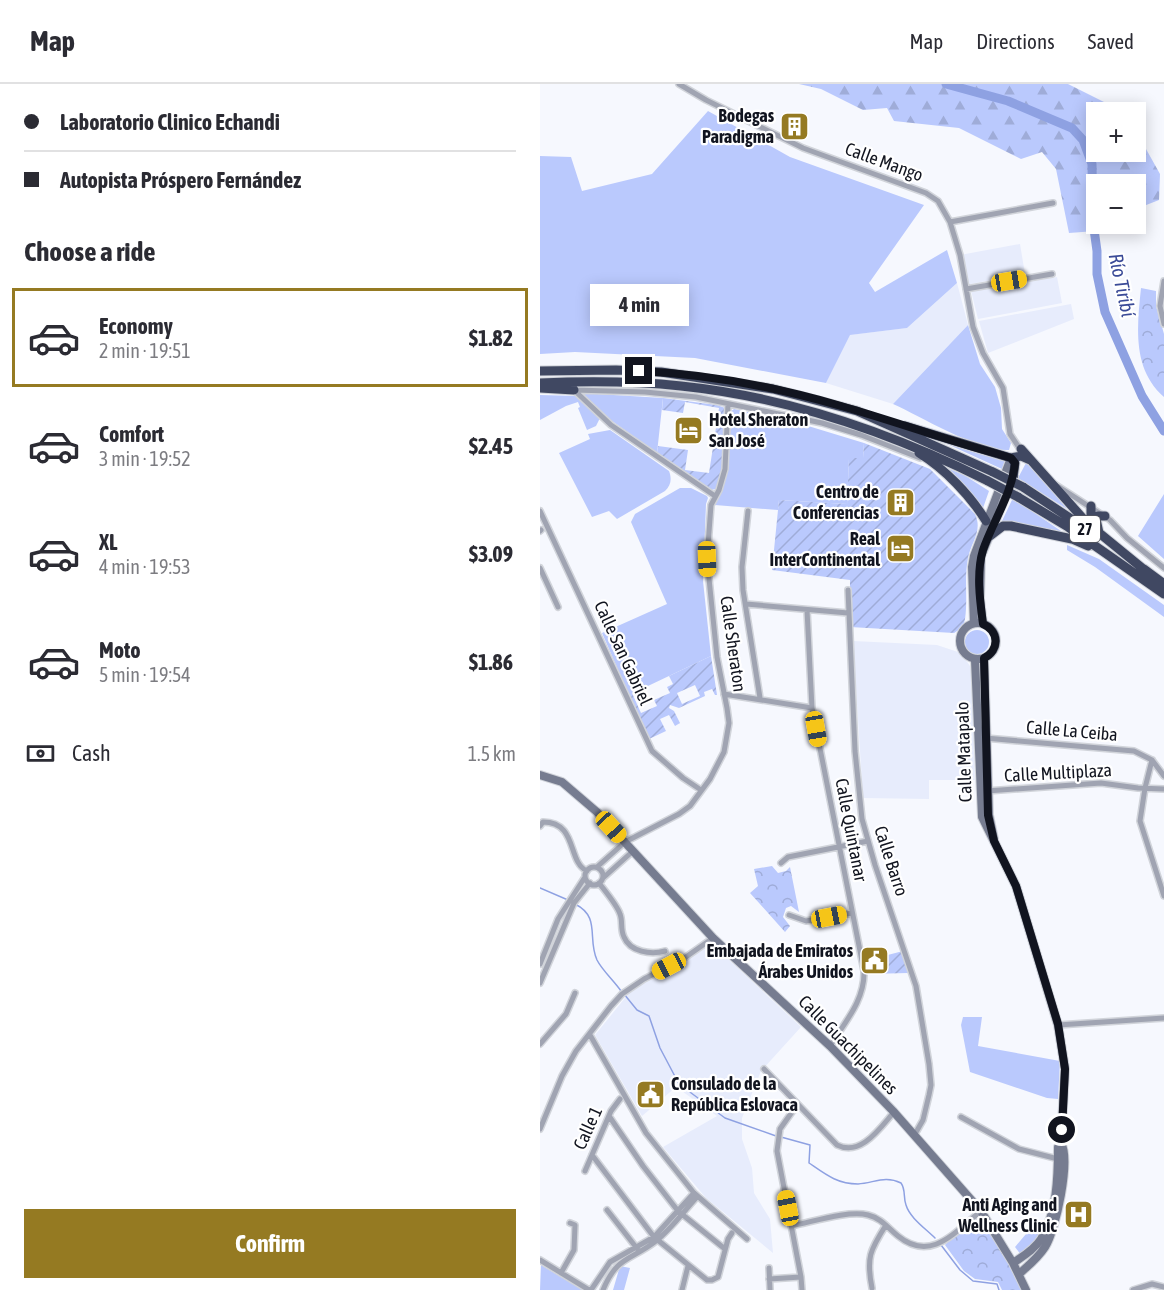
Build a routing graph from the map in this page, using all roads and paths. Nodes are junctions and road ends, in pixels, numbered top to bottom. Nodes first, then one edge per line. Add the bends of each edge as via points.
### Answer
1 (679, 84) edge
2 (1053, 203) dead end
3 (950, 222) junction
4 (1052, 274) dead end
5 (1164, 281) edge
6 (966, 289) junction
7 (1163, 322) edge
8 (540, 371) edge
9 (540, 383) edge
10 (540, 388) edge
11 (574, 390) junction
12 (728, 404) junction
13 (870, 416) junction
14 (869, 430) junction
15 (1017, 451) junction
16 (936, 465) junction
17 (1013, 478) joint
18 (1052, 483) junction
19 (715, 496) junction
20 (1091, 506) junction
21 (748, 511) dead end
22 (540, 512) edge
23 (1105, 516) junction
24 (986, 521) junction
25 (1091, 526) junction
26 (1100, 533) junction
27 (990, 536) junction
28 (1124, 566) junction
29 (540, 568) edge
30 (1164, 568) edge
31 (1147, 572) junction
32 (1164, 584) edge
33 (848, 590) dead end
34 (1164, 594) edge
35 (746, 604) junction
36 (558, 607) dead end
37 (807, 610) junction
38 (848, 613) junction
39 (978, 624) junction
40 (980, 659) junction
41 (724, 694) junction
42 (760, 698) junction
43 (812, 708) junction
44 (982, 738) junction
45 (1152, 760) junction
46 (540, 775) edge
47 (1164, 776) edge
48 (1145, 788) junction
49 (1164, 789) edge
50 (701, 790) junction
51 (984, 791) junction
52 (540, 826) edge
53 (868, 841) junction
54 (625, 842) junction
55 (838, 846) junction
56 (633, 851) junction
57 (782, 863) dead end
58 (597, 867) junction
59 (586, 874) junction
60 (601, 880) junction
61 (590, 884) junction
62 (1164, 896) edge
63 (852, 913) junction
64 (789, 915) dead end
65 (713, 938) junction
66 (665, 951) dead end
67 (541, 962) edge
68 (549, 965) junction
69 (540, 982) edge
70 (575, 993) dead end
71 (1164, 1018) edge
72 (1058, 1024) junction
73 (590, 1035) junction
74 (540, 1044) edge
75 (830, 1046) junction
76 (764, 1070) dead end
77 (620, 1099) dead end
78 (798, 1106) junction
79 (894, 1112) junction
80 (609, 1116) junction
81 (961, 1117) dead end
82 (540, 1128) edge
83 (915, 1134) junction
84 (1061, 1143) junction
85 (592, 1155) junction
86 (1058, 1159) junction
87 (585, 1171) dead end
88 (695, 1195) junction
89 (607, 1210) dead end
90 (680, 1212) junction
91 (981, 1212) junction
92 (570, 1223) dead end
93 (886, 1225) junction
94 (791, 1226) junction
95 (732, 1233) dead end
96 (656, 1238) junction
97 (747, 1239) dead end
98 (725, 1249) junction
99 (638, 1250) junction
100 (540, 1260) edge
101 (1013, 1263) junction
102 (688, 1266) junction
103 (769, 1268) dead end
104 (561, 1273) junction
105 (1019, 1274) junction
106 (801, 1277) junction
107 (769, 1279) junction
108 (1164, 1287) edge
109 (872, 1288) dead end
110 (770, 1289) edge
111 (590, 1290) edge
112 (603, 1290) edge
113 (682, 1290) edge
114 (802, 1290) edge
115 (1026, 1290) edge
116 (1133, 1290) edge

1 - 3 street, Calle Mango via 802,148 932,196
2 - 3 street
3 - 6 street, Calle Mango
4 - 6 street
5 - 7 street via 1160,306
6 - 15 street, Calle Mango via 982,353 1003,388 1010,434
8 - 13 highway, 27 via 616,370 699,376 773,389
9 - 14 highway, 27 via 683,386 790,406
10 - 11 highway
11 - 12 street via 662,394
11 - 19 street via 604,419
12 - 16 street via 832,426
12 - 19 street, Calle Sheraton via 725,469
13 - 15 highway via 998,454
13 - 31 highway, 27, bridge via 1023,487
14 - 16 highway
14 - 28 highway, 27, bridge via 988,481 1068,527
15 - 17 highway
15 - 18 highway via 1035,462
15 - 24 street
16 - 24 highway via 966,494
17 - 27 street
18 - 20 street
18 - 25 highway
19 - 41 street, Calle Sheraton via 708,574
20 - 23 street
20 - 25 highway
21 - 35 street via 742,567
22 - 50 street, Calle San Gabriel via 652,751
23 - 26 highway via 1096,519
23 - 30 street
24 - 39 street via 972,567
25 - 26 highway
26 - 31 highway
27 - 28 highway via 1003,526 1072,539
27 - 39 street via 980,568
28 - 34 highway, 27
29 - 36 street
31 - 32 highway, 27
33 - 38 street, Calle Barro
35 - 37 street
35 - 42 street
37 - 38 street
37 - 43 street, Calle Quintanar
38 - 53 street, Calle Barro via 858,795
39 - 40 street via 991,629 996,642 993,651
39 - 40 street via 964,629 959,643 966,656
40 - 44 street, Calle Matapalo
41 - 42 street
41 - 50 street, Calle Sheraton via 729,723 727,740 719,766
42 - 43 street
43 - 55 street, Calle Quintanar
44 - 45 street, Calle La Ceiba via 1134,752
44 - 51 street, Calle Matapalo
45 - 47 street
45 - 48 street
46 - 54 street, Calle Guachipelines via 562,782
48 - 49 street, Calle Multiplaza
48 - 51 street, Calle Multiplaza via 1101,783
48 - 62 street via 1140,821
50 - 54 street, Calle Sheraton via 679,814
51 - 72 street, Calle Matapalo via 982,818 1016,886
52 - 59 street via 548,822 562,829
53 - 55 street
53 - 83 street, Calle Barro via 915,986 929,1064 929,1095
54 - 56 street, Calle Guachipelines
54 - 58 street, Calle Sheraton
55 - 57 street via 788,857
55 - 63 street, Calle Quintanar
56 - 60 street
56 - 65 street, Calle Guachipelines
58 - 59 street via 589,868
58 - 60 street via 602,872
59 - 61 street
59 - 67 street via 558,919
60 - 61 street
60 - 66 street via 619,911 624,937 631,946 649,953
61 - 68 street via 574,903
63 - 64 street via 806,921
63 - 75 street, Calle Quintanar via 864,986
65 - 73 street via 624,993
65 - 75 street, Calle Guachipelines
67 - 68 street
68 - 69 street
70 - 74 street via 566,1014
71 - 72 street
72 - 84 street, Calle Matapalo via 1065,1069
73 - 82 street via 562,1076
73 - 88 street via 639,1123
75 - 79 street, Calle Guachipelines
76 - 78 street
77 - 80 street, Calle 1
78 - 79 street via 837,1145 848,1148 861,1145
78 - 94 street via 778,1137 777,1151
79 - 83 street, Calle Guachipelines
80 - 85 street, Calle 1
80 - 90 street
81 - 86 street via 1020,1149
83 - 91 street, Calle Guachipelines
84 - 86 street, Calle Matapalo
84 - 105 street, Calle Matapalo via 1064,1168 1054,1227 1046,1246
85 - 87 street, Calle 1
85 - 96 street
86 - 101 street, Calle Matapalo via 1055,1192 1041,1240
88 - 90 street
88 - 97 street
89 - 99 street
90 - 96 street
90 - 98 street
91 - 93 street via 932,1246 903,1240
91 - 101 street, Calle Guachipelines
92 - 104 street via 575,1225 574,1250
93 - 94 street via 879,1218 861,1214
93 - 109 street via 868,1257
94 - 106 street
95 - 98 street
96 - 99 street
96 - 102 street
98 - 102 street via 718,1277 712,1280
99 - 111 street via 610,1262
99 - 112 street via 616,1266
100 - 104 street
101 - 105 street, Calle Guachipelines
102 - 113 street
103 - 107 street
104 - 111 street
105 - 115 street, Calle Guachipelines
106 - 107 street
106 - 114 street
107 - 110 street
108 - 116 street via 1152,1284

